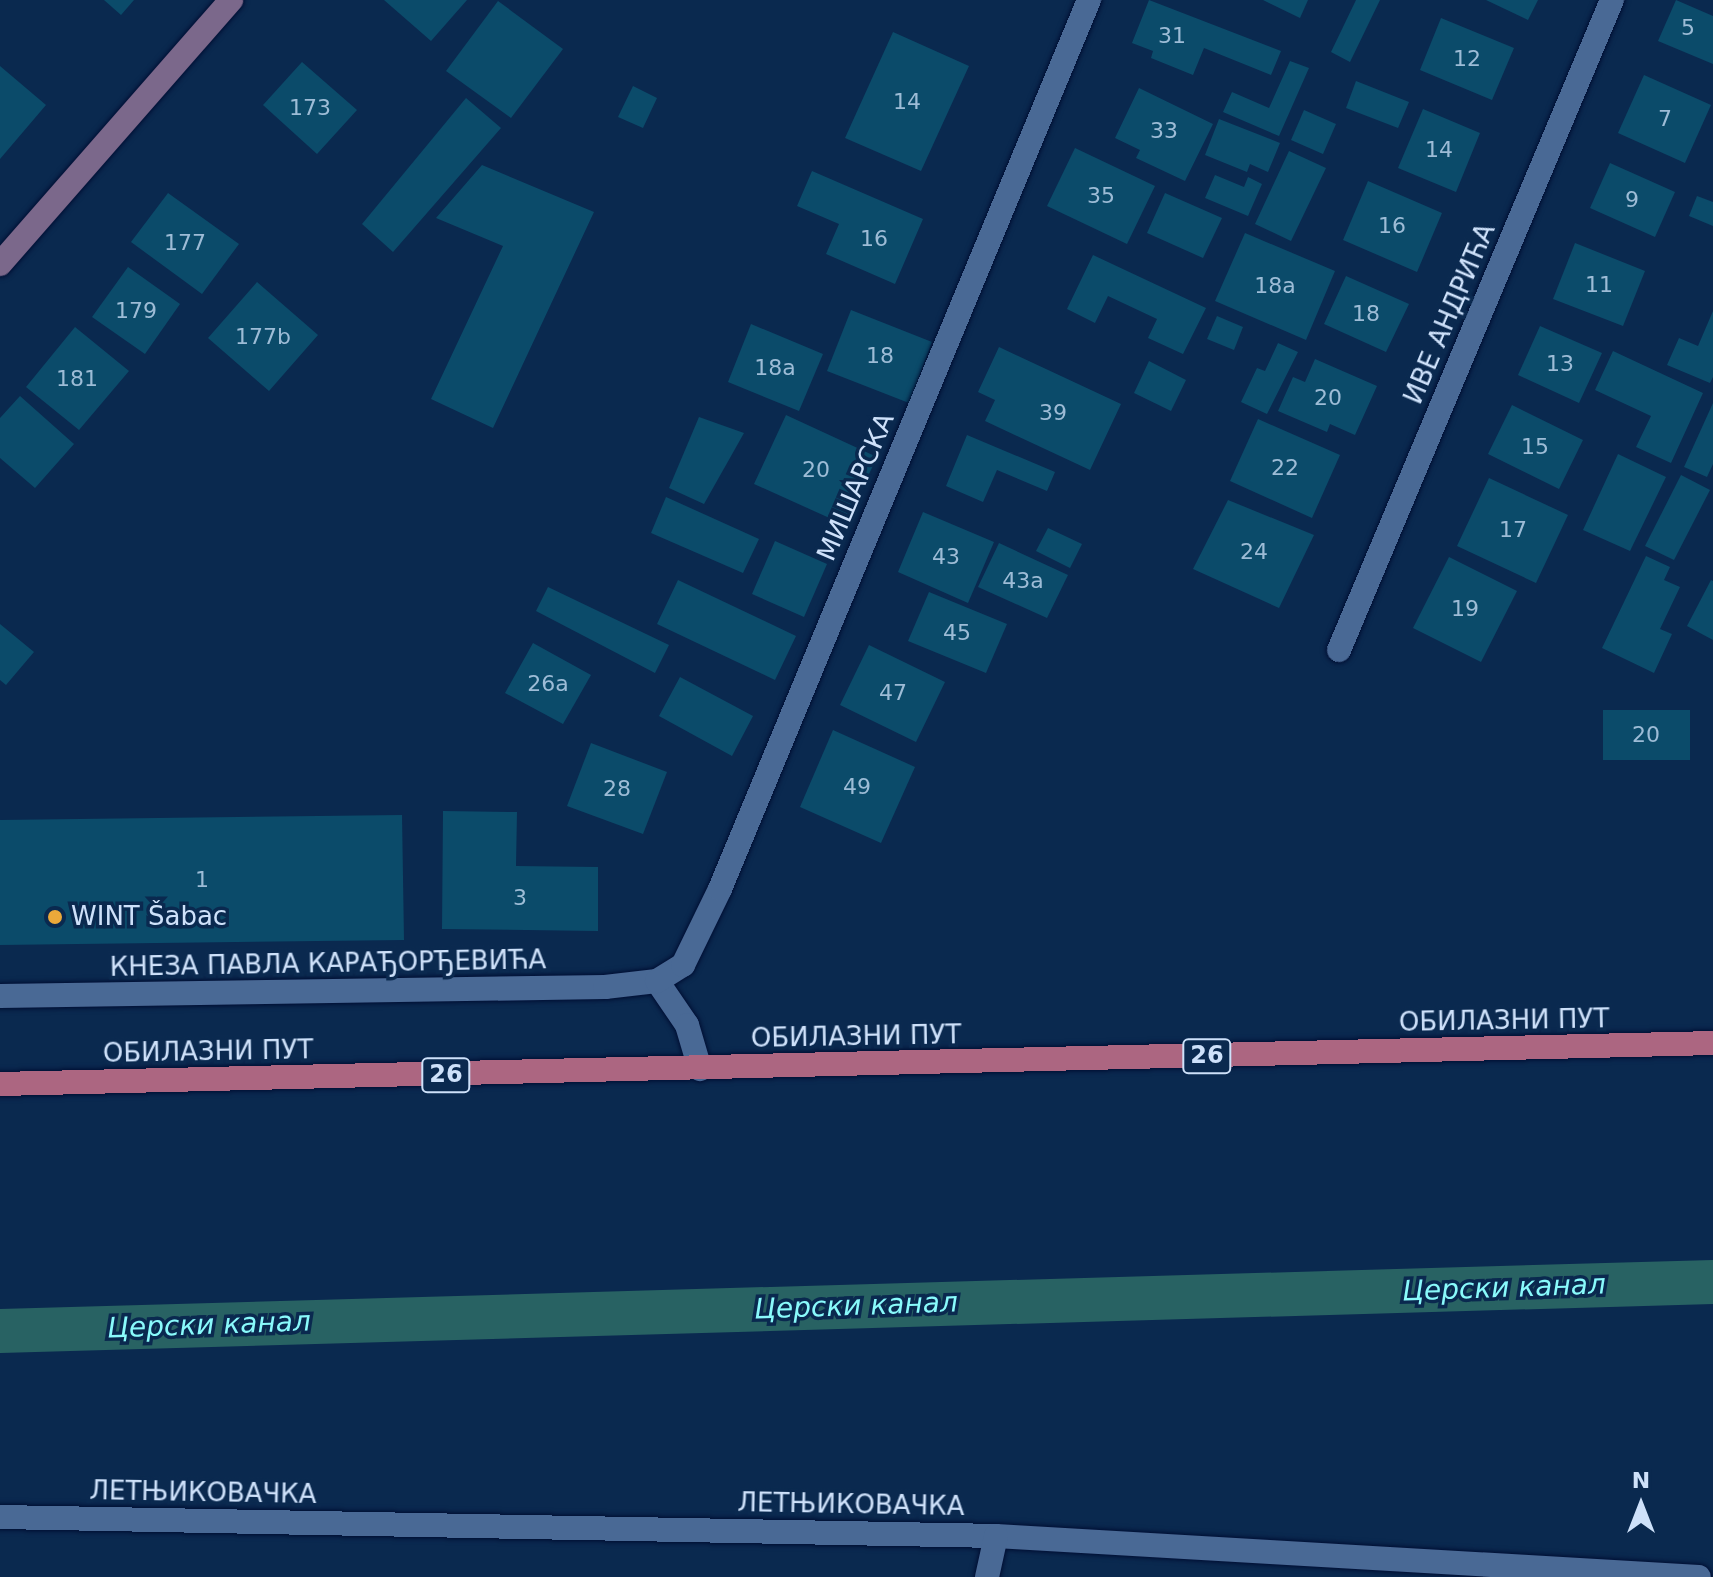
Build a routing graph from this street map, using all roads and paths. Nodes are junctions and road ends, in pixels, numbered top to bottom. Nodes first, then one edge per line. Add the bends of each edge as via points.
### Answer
1 (231, 0) edge
2 (1089, 0) edge
3 (1612, 0) edge
4 (0, 264) edge
5 (1339, 650) dead end
6 (657, 981) junction
7 (0, 996) edge
8 (1713, 1043) edge
9 (700, 1069) junction
10 (0, 1084) edge
11 (0, 1517) edge
12 (996, 1536) junction
13 (1434, 1570) edge
14 (987, 1577) edge
15 (1699, 1577) edge

1 - 4 main road
2 - 6 street, МИШАРСКА via 702,930 683,965
3 - 5 street, ИВЕ АНДРИЋА
6 - 7 street, КНЕЗА ПАВЛА КАРАЂОРЂЕВИЋА via 571,989
6 - 9 street via 687,1025
8 - 9 main road, ОБИЛАЗНИ ПУТ / 26
9 - 10 main road, ОБИЛАЗНИ ПУТ / 26
11 - 12 street, ЛЕТЊИКОВАЧКА
12 - 13 street, ЛЕТЊИКОВАЧКА
12 - 14 street
13 - 15 street, ЛЕТЊИКОВАЧКА

